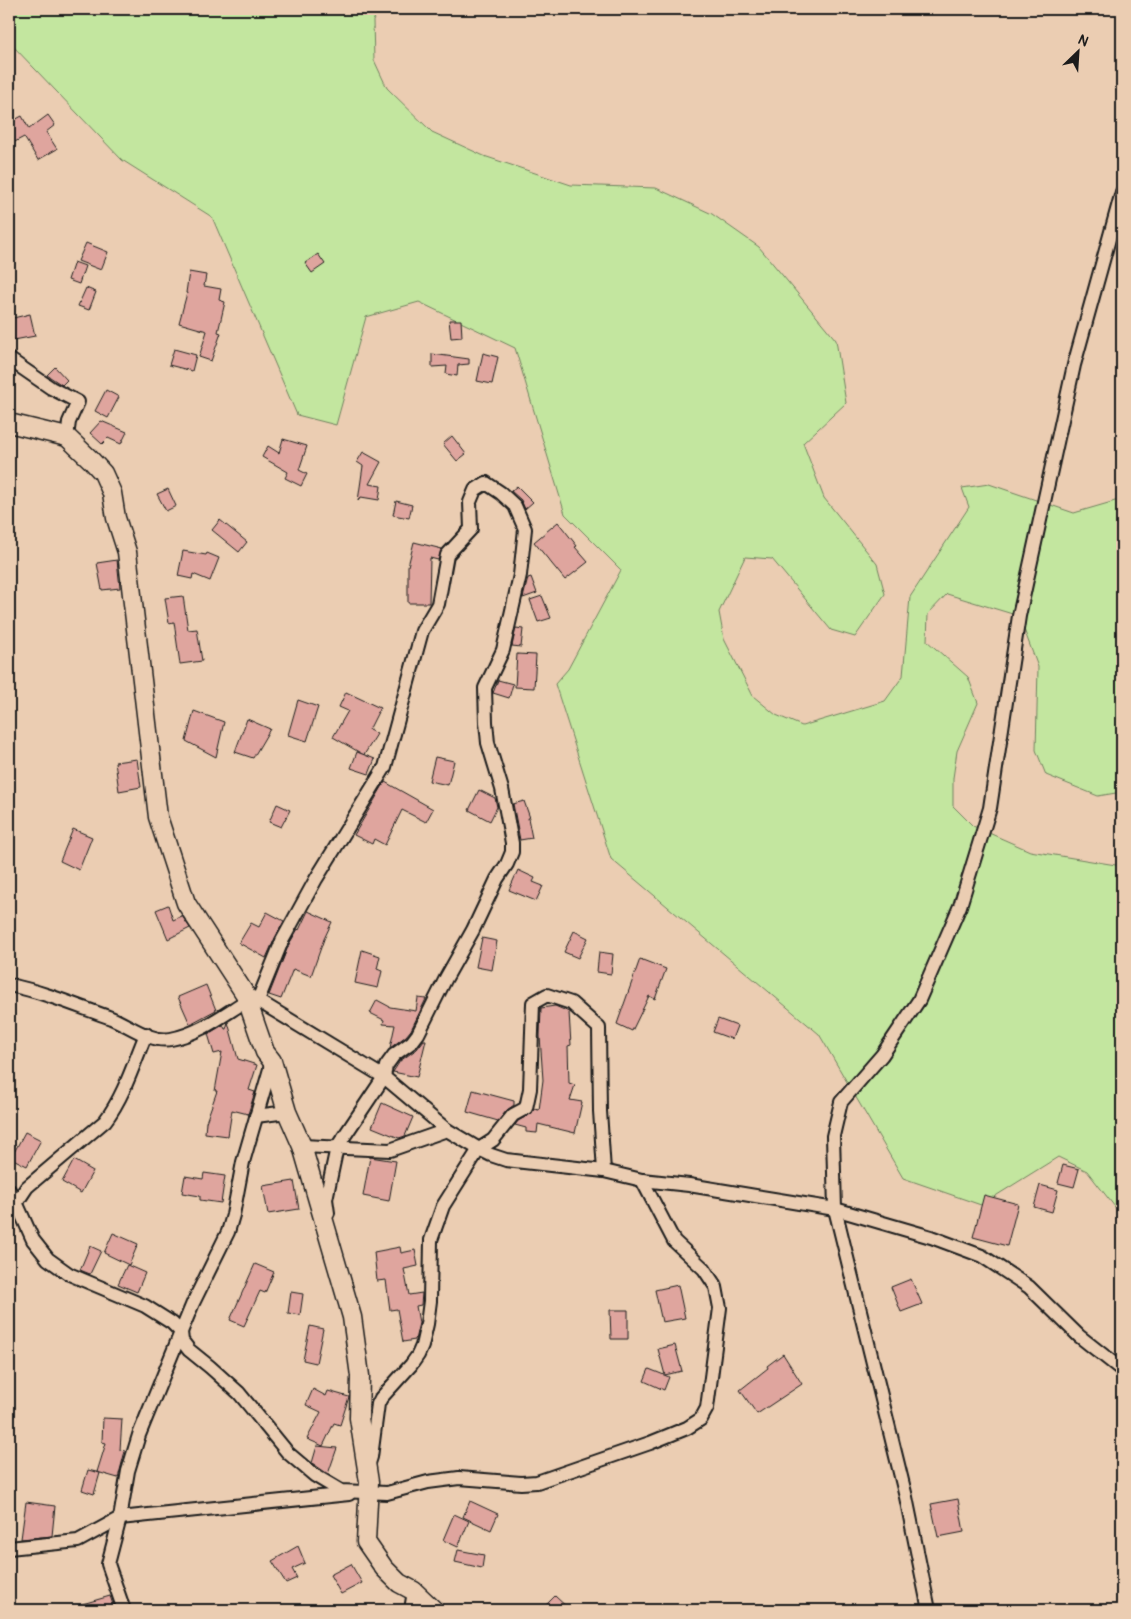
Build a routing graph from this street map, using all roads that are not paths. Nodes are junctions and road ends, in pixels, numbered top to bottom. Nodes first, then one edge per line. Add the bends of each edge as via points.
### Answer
1 (1122, 192) edge
2 (9, 359) edge
3 (9, 424) edge
4 (67, 437) junction
5 (9, 985) edge
6 (250, 999) junction
7 (146, 1034) junction
8 (272, 1060) junction
9 (384, 1077) junction
10 (287, 1112) junction
11 (256, 1116) junction
12 (447, 1130) junction
13 (302, 1146) junction
14 (337, 1147) junction
15 (479, 1150) junction
16 (604, 1171) junction
17 (642, 1180) junction
18 (9, 1190) edge
19 (16, 1202) junction
20 (835, 1209) junction
21 (9, 1214) edge
22 (332, 1246) junction
23 (181, 1332) junction
24 (1122, 1370) edge
25 (369, 1487) junction
26 (120, 1518) junction
27 (9, 1548) edge
28 (414, 1591) junction
29 (124, 1610) edge
30 (411, 1610) edge
31 (434, 1610) edge
32 (929, 1610) edge

1 - 20 street via 1074,365 1019,616 990,808 960,906 919,1000 882,1055 842,1102 833,1136
2 - 4 street via 78,402 69,422
3 - 4 main road
4 - 6 main road via 103,474 112,493 127,552 153,785 169,854 186,903
5 - 7 street via 62,1001
6 - 7 street via 198,1030 171,1039
6 - 8 main road via 265,1052
6 - 9 street
6 - 9 street via 316,879 385,767 422,632 438,604 447,554 471,529 470,502 474,490 486,483 515,506 525,529 520,575 504,650 485,688 488,743 502,789 512,852 418,1034 394,1055 386,1066
7 - 19 street via 105,1121 35,1179
8 - 10 main road
8 - 11 street
9 - 12 street
9 - 14 street
10 - 11 street
10 - 13 main road
11 - 23 street via 243,1162 234,1215
12 - 14 street via 390,1150
12 - 15 street
13 - 14 street
13 - 22 main road
14 - 22 street via 326,1199
15 - 16 street via 506,1160
15 - 16 street via 493,1140 513,1116 526,1108 530,1089 533,1003 547,995 571,1003 600,1028
15 - 25 street via 443,1206 435,1227 431,1240 430,1301 422,1346 411,1365 378,1404 367,1466
16 - 17 street
17 - 20 street
17 - 25 street via 674,1240 704,1269 716,1287 720,1308 714,1364 707,1408 701,1419 650,1443 537,1482 459,1478 387,1493
18 - 19 street
19 - 21 street
19 - 23 street via 33,1240 48,1259 69,1274 145,1306 172,1322
20 - 24 street via 932,1237 982,1256 1029,1287 1079,1336
20 - 32 street via 903,1488
22 - 25 main road via 357,1346 359,1418
23 - 25 street via 182,1341 189,1350 239,1393 288,1453 314,1475 341,1491
23 - 26 street via 139,1435 128,1471
25 - 26 street
25 - 28 main road via 366,1542 384,1568 399,1583
26 - 27 street via 78,1541
26 - 29 street via 108,1564
28 - 30 street
28 - 31 main road

